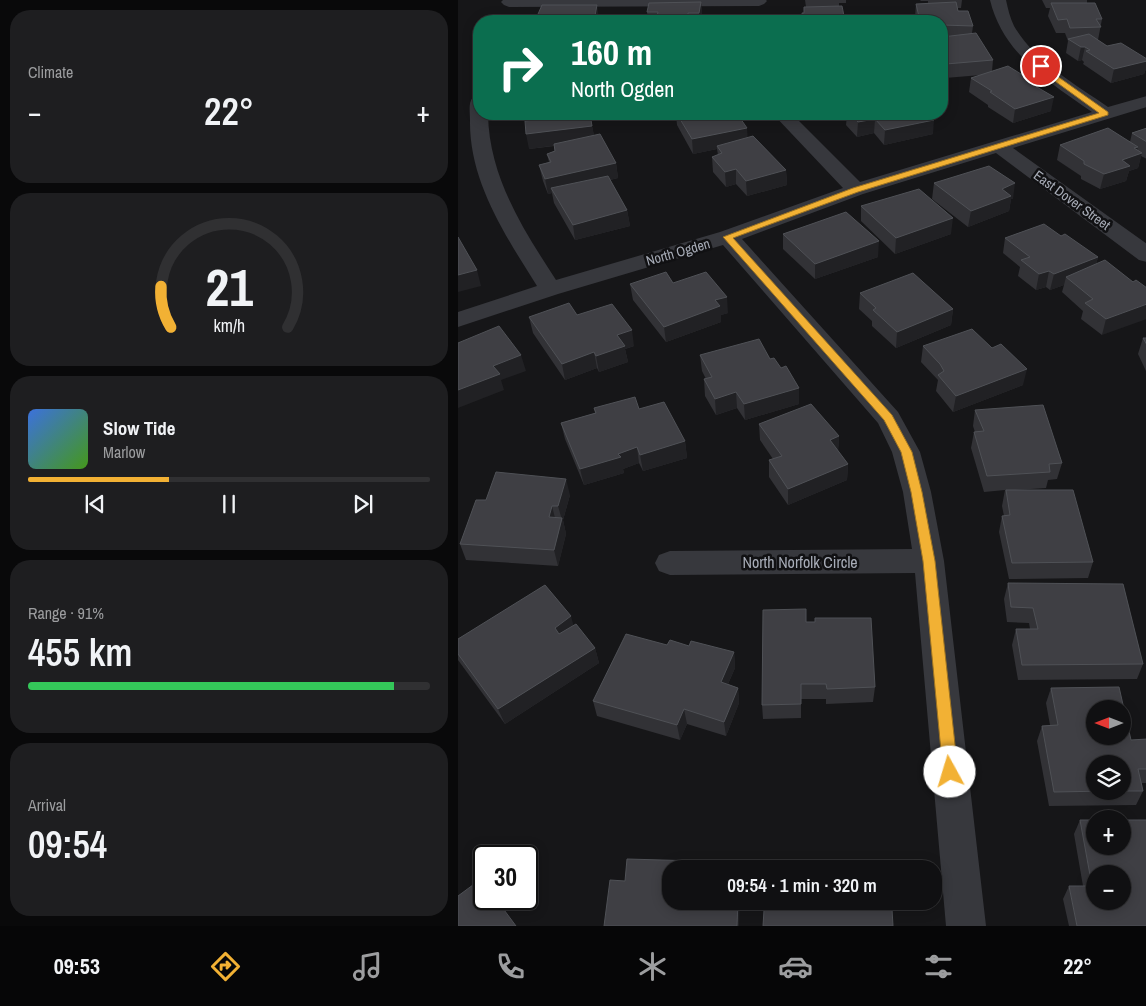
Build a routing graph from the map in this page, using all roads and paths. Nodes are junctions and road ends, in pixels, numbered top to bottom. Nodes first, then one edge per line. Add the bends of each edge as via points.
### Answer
1 (998, 0) edge
2 (758, 5) edge
3 (507, 6) edge
4 (1146, 100) edge
5 (1105, 113) junction
6 (478, 120) edge
7 (788, 120) edge
8 (998, 146) junction
9 (856, 190) junction
10 (728, 237) junction
11 (1146, 255) edge
12 (550, 289) junction
13 (458, 320) edge
14 (929, 561) junction
15 (670, 563) dead end
16 (966, 926) edge

1 - 5 street via 1005,26 1028,54
2 - 3 street
4 - 5 street, North Ogden
5 - 8 street, North Ogden
6 - 12 street via 488,178 511,225
7 - 9 street
8 - 9 street, North Ogden
8 - 11 street, East Dover Street
9 - 10 street, North Ogden
10 - 12 street, North Ogden
10 - 14 street via 889,418 906,452 917,492
12 - 13 street, North Ogden
14 - 15 street, North Norfolk Circle
14 - 16 street

